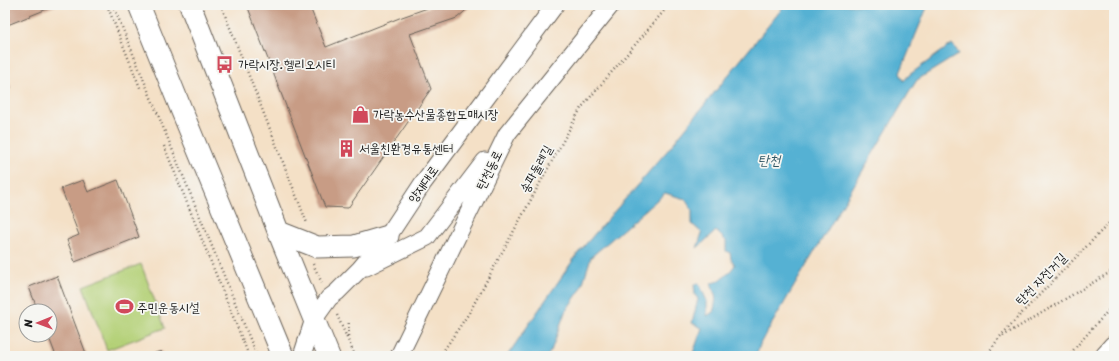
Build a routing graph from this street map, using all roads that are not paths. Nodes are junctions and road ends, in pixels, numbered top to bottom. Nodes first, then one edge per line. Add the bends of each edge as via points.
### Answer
1 (139, 5) edge
2 (190, 5) edge
3 (555, 5) edge
4 (611, 5) edge
5 (507, 134) junction
6 (279, 232) junction
7 (388, 236) junction
8 (360, 270) junction
9 (314, 319) junction
10 (1114, 347) edge
11 (283, 356) edge
12 (302, 356) edge
13 (329, 356) edge
14 (399, 356) edge
15 (1106, 356) edge

1 - 11 main road
2 - 6 main road
3 - 7 street, 양재대로 via 423,183
4 - 5 street, 탄천동로
5 - 8 street via 427,237
5 - 14 street, 탄천동로
6 - 7 main road via 317,247 354,246
6 - 9 main road
7 - 8 street, 양재대로
8 - 9 street, 양재대로 via 329,298
9 - 12 street, 양재대로
9 - 13 main road
10 - 15 highway

